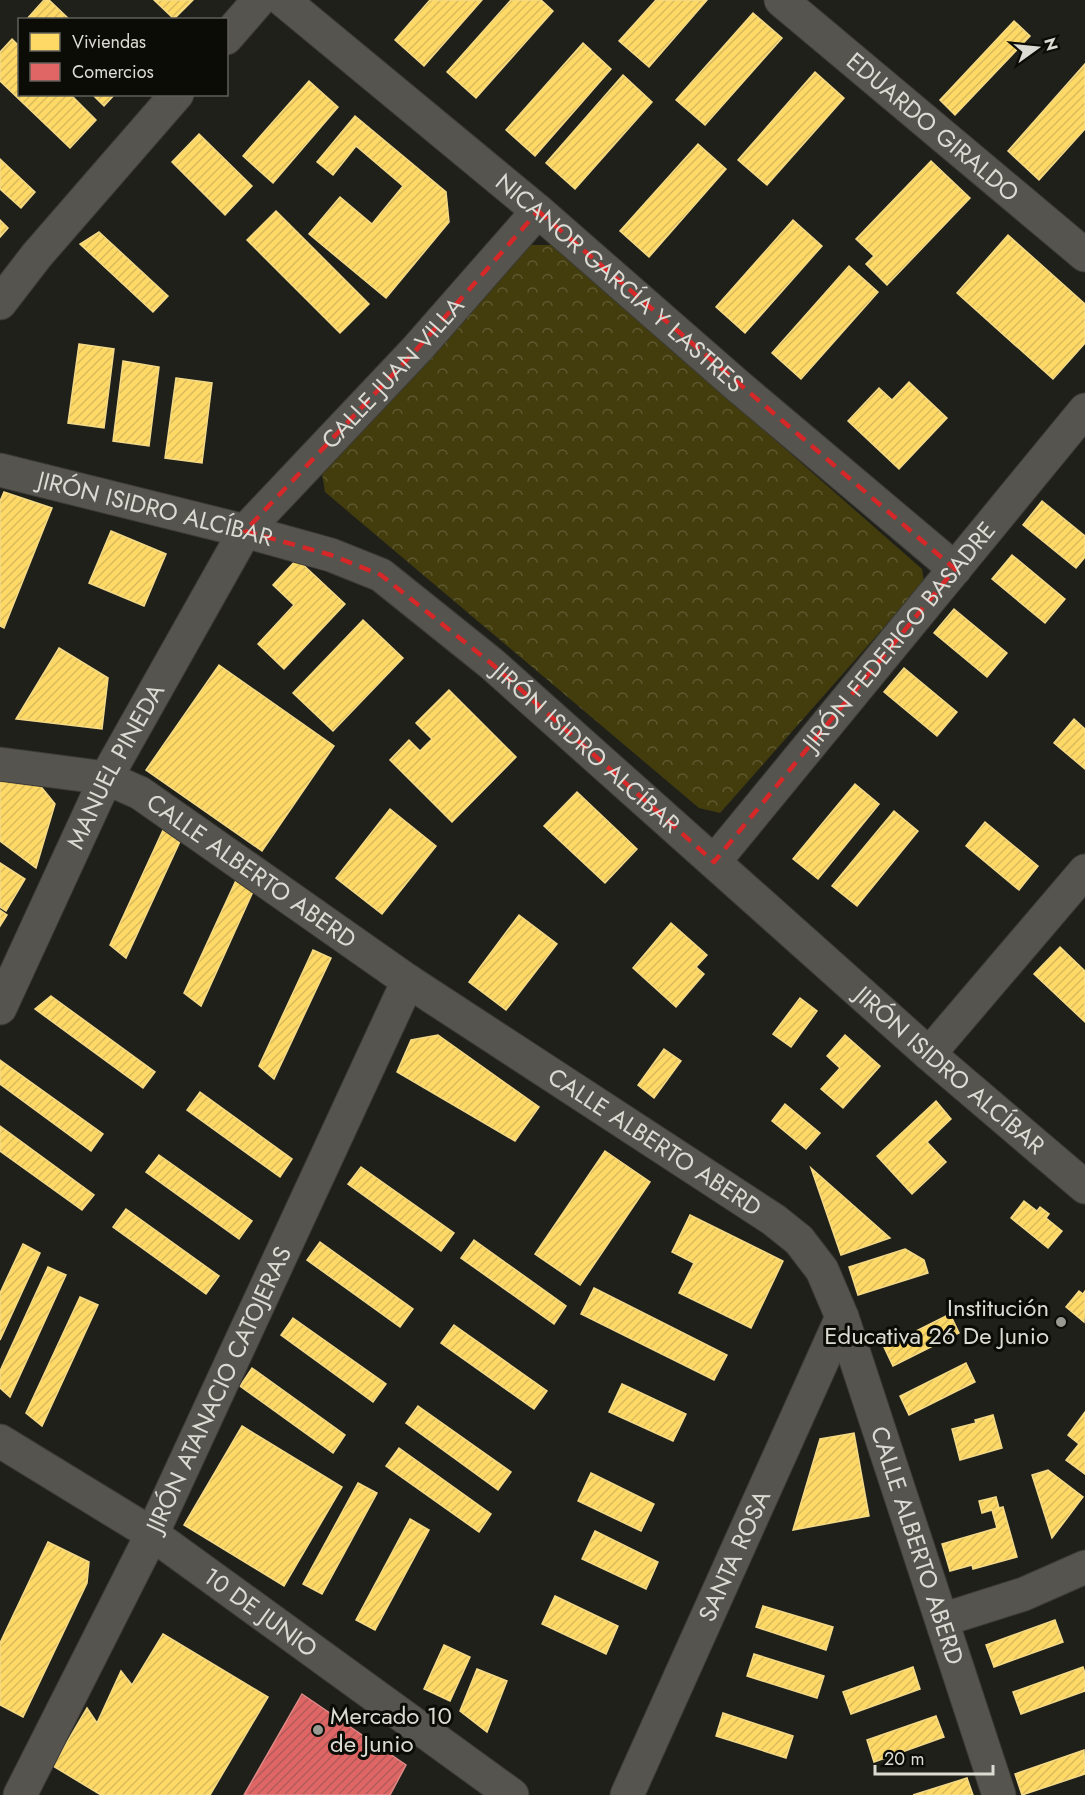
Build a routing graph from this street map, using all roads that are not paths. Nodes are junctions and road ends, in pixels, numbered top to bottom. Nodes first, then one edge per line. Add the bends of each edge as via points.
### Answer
1 (259, 0) edge
2 (283, 0) edge
3 (781, 0) edge
4 (228, 36) edge
5 (175, 96) edge
6 (538, 211) junction
7 (1085, 255) edge
8 (0, 303) edge
9 (1085, 410) edge
10 (0, 470) edge
11 (244, 531) junction
12 (955, 569) junction
13 (0, 765) edge
14 (106, 778) junction
15 (714, 862) junction
16 (1085, 871) edge
17 (408, 981) junction
18 (0, 1008) edge
19 (929, 1054) junction
20 (1085, 1187) edge
21 (842, 1317) junction
22 (0, 1441) edge
23 (152, 1534) junction
24 (1085, 1567) edge
25 (942, 1620) junction
26 (20, 1795) edge
27 (512, 1795) edge
28 (627, 1795) edge
29 (999, 1795) edge

1 - 4 street
2 - 6 street, NICANOR GARCÍA Y LASTRES
3 - 7 street, EDUARDO GIRALDO
5 - 8 street
6 - 11 street, CALLE JUAN VILLA via 417,349
6 - 12 street, NICANOR GARCÍA Y LASTRES
9 - 12 street, JIRÓN FEDERICO BASADRE
10 - 11 street, JIRÓN ISIDRO ALCÍBAR
11 - 14 street, MANUEL PINEDA
11 - 15 street, JIRÓN ISIDRO ALCÍBAR via 331,555 381,575 492,664
12 - 15 street, JIRÓN FEDERICO BASADRE
13 - 14 street, CALLE ALBERTO ABERD
14 - 17 street, CALLE ALBERTO ABERD via 140,793
14 - 18 street, MANUEL PINEDA
15 - 19 street, JIRÓN ISIDRO ALCÍBAR
16 - 19 street
17 - 21 street, CALLE ALBERTO ABERD via 774,1220 799,1240 822,1270
17 - 23 street, JIRÓN ATANACIO CATOJERAS
19 - 20 street, JIRÓN ISIDRO ALCÍBAR
21 - 25 street, CALLE ALBERTO ABERD
21 - 28 street, SANTA ROSA
22 - 23 street, 10 DE JUNIO
23 - 26 street, JIRÓN ATANACIO CATOJERAS
23 - 27 street, 10 DE JUNIO
24 - 25 street via 1024,1594
25 - 29 street, CALLE ALBERTO ABERD

